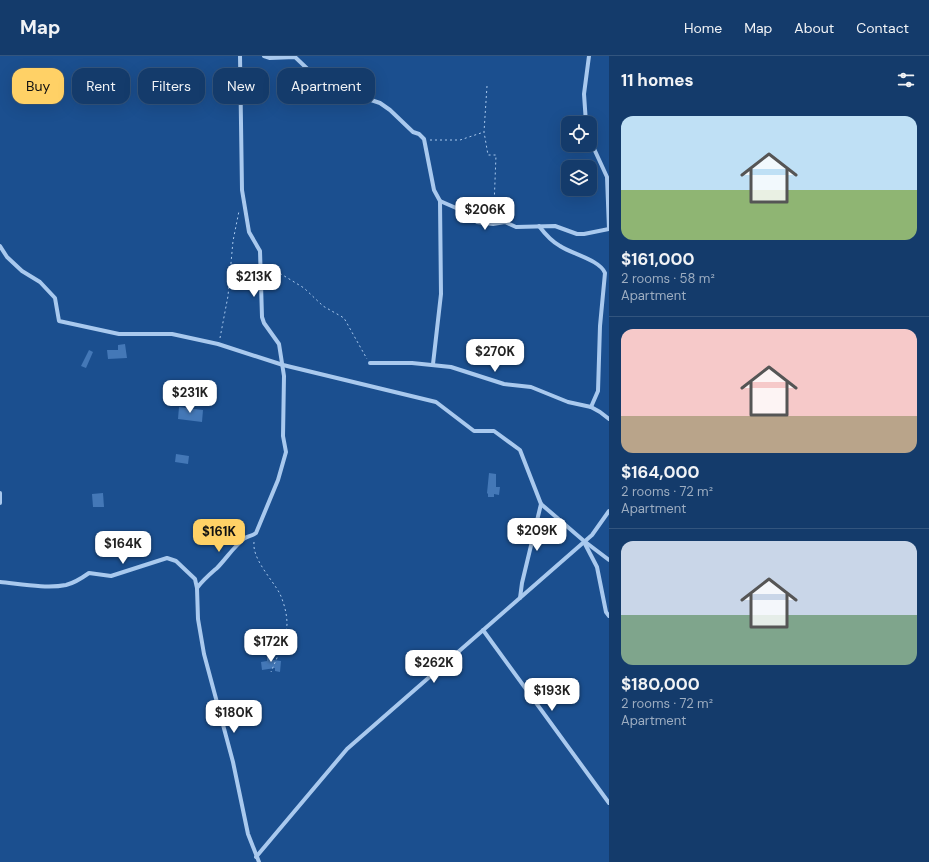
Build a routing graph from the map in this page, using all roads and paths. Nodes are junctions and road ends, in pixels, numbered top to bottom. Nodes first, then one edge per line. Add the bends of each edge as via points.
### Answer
1 (240, 56) edge
2 (264, 56) edge
3 (589, 56) edge
4 (486, 86) dead end
5 (586, 116) edge
6 (484, 132) junction
7 (424, 139) junction
8 (595, 152) edge
9 (608, 181) edge
10 (440, 201) junction
11 (240, 207) dead end
12 (494, 207) dead end
13 (539, 226) junction
14 (609, 229) edge
15 (0, 246) edge
16 (261, 267) junction
17 (218, 344) junction
18 (370, 362) joint
19 (432, 364) junction
20 (283, 365) junction
21 (591, 408) junction
22 (609, 419) edge
23 (0, 493) edge
24 (0, 503) edge
25 (541, 504) junction
26 (609, 511) edge
27 (254, 535) junction
28 (584, 541) junction
29 (609, 560) edge
30 (0, 582) edge
31 (197, 588) junction
32 (520, 598) junction
33 (609, 616) edge
34 (483, 630) junction
35 (271, 672) dead end
36 (609, 803) edge
37 (256, 857) junction
38 (259, 862) edge

1 - 16 street via 242,190 249,232 260,251
2 - 7 street via 295,57 328,85 343,90 355,99 380,102
3 - 5 street via 584,94
4 - 6 path
6 - 7 path via 460,140
6 - 12 path via 488,155 496,155
7 - 10 street via 434,190
8 - 9 street
9 - 14 street
10 - 13 street via 470,214 477,222 505,222 516,227
10 - 19 street via 441,294
11 - 17 path via 233,241 228,296
13 - 14 street via 555,226 577,234
13 - 21 street via 558,246 600,266 606,273 600,326 598,391
15 - 17 street via 22,272 40,282 55,298 59,321 119,334 172,334
16 - 18 path via 281,274 304,288 323,306 344,318
16 - 20 street via 262,317 278,340
17 - 20 street
18 - 19 street
19 - 21 street via 463,370 504,384 525,385
20 - 25 street via 436,402 474,431 494,431 520,450
20 - 27 street via 283,436 286,456
21 - 22 street
23 - 24 street
25 - 28 street
25 - 32 street
26 - 28 street via 592,535
27 - 31 street via 245,538
27 - 35 path via 254,550 280,594 286,613 284,638
28 - 29 street
28 - 32 street
28 - 33 street via 597,567
30 - 31 street via 65,585 89,573 111,576 167,558 176,561 191,574
31 - 37 street via 196,609 204,654 233,762 248,834
32 - 34 street
34 - 36 street
34 - 37 street via 347,749
37 - 38 street

